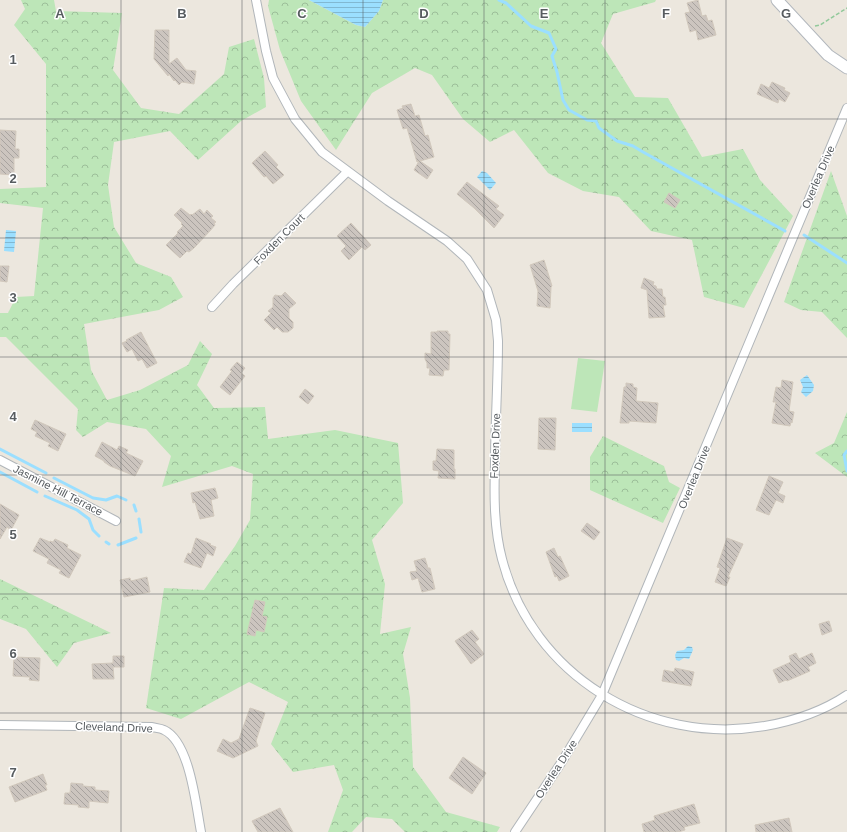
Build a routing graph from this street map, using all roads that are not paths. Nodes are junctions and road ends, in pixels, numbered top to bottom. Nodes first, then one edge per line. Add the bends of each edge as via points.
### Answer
1 (256, 0) edge
2 (777, 0) edge
3 (847, 68) edge
4 (847, 108) edge
5 (347, 172) junction
6 (212, 307) dead end
7 (0, 460) edge
8 (116, 521) dead end
9 (602, 695) junction
10 (847, 695) edge
11 (0, 725) edge
12 (201, 832) edge
13 (515, 832) edge

1 - 5 street, Foxden Drive via 273,78 294,119 322,152
2 - 3 street via 828,55
4 - 9 street, Overlea Drive
5 - 6 street, Foxden Court
5 - 9 street, Foxden Drive via 447,241 467,259 487,290 496,320 498,341 494,489 496,525 502,559 520,606 540,639 560,662
7 - 8 street, Jasmine Hill Terrace
9 - 10 street, Foxden Drive via 627,708 666,722 712,730 753,728 788,721 815,712
9 - 13 street, Overlea Drive
11 - 12 street, Cleveland Drive via 152,727 164,730 179,744 189,772

